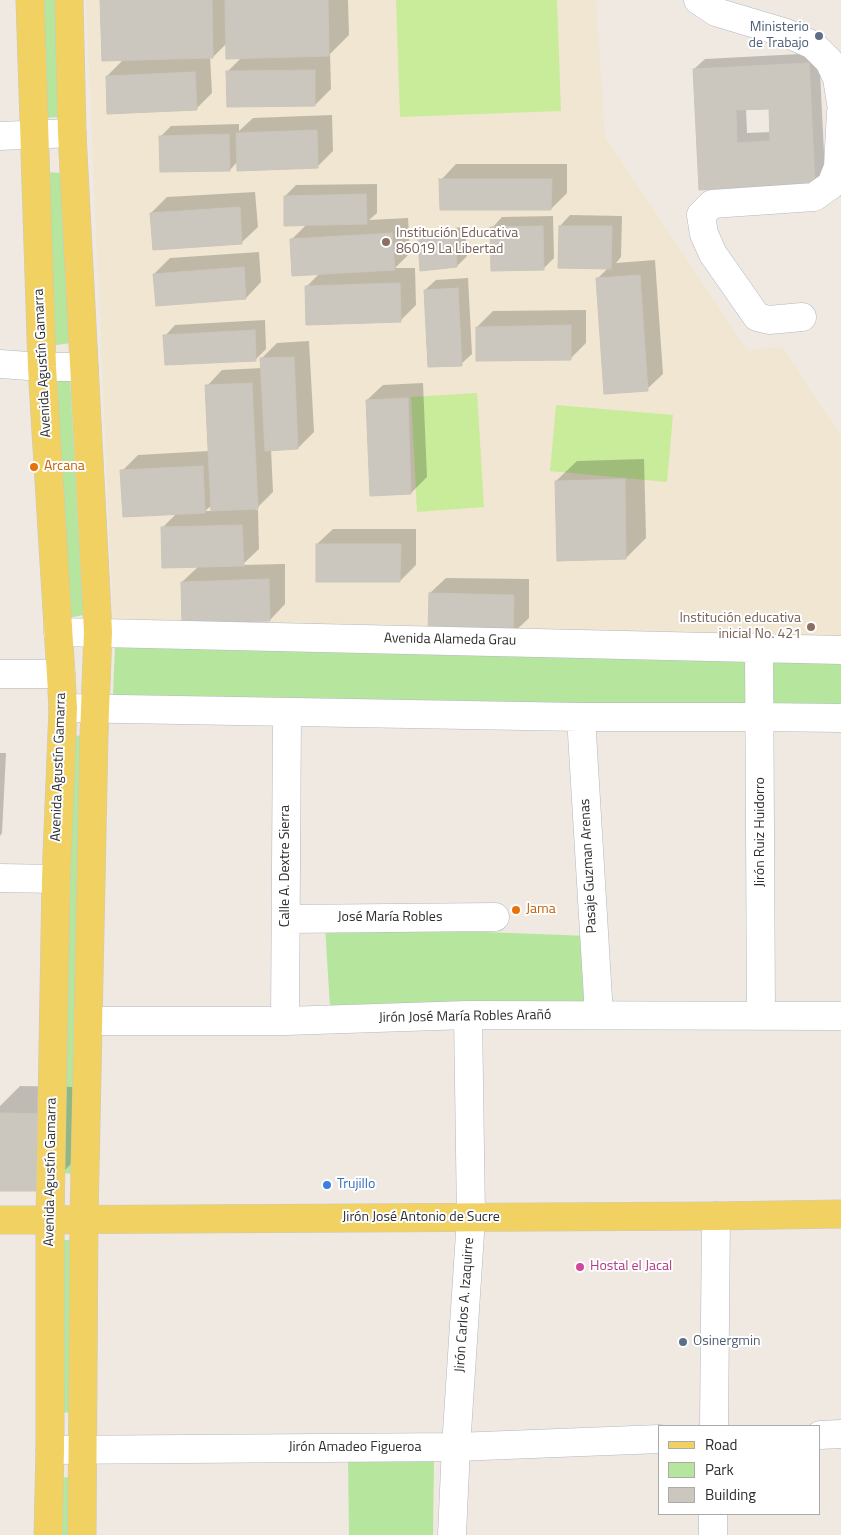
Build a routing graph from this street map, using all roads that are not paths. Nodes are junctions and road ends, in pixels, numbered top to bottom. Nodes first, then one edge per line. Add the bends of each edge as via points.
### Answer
1 (30, 0) edge
2 (69, 0) edge
3 (698, 0) edge
4 (841, 103) edge
5 (841, 112) edge
6 (72, 133) junction
7 (34, 135) junction
8 (0, 136) edge
9 (802, 316) dead end
10 (0, 364) edge
11 (42, 367) junction
12 (84, 367) junction
13 (58, 632) junction
14 (98, 632) junction
15 (759, 647) junction
16 (841, 650) edge
17 (0, 674) edge
18 (62, 674) junction
19 (63, 708) junction
20 (95, 709) junction
21 (287, 712) junction
22 (581, 717) junction
23 (760, 717) junction
24 (841, 718) edge
25 (0, 878) edge
26 (56, 879) junction
27 (494, 917) dead end
28 (286, 919) junction
29 (468, 1015) junction
30 (598, 1015) junction
31 (761, 1016) junction
32 (841, 1016) edge
33 (89, 1021) junction
34 (285, 1021) junction
35 (841, 1214) edge
36 (716, 1216) junction
37 (471, 1218) junction
38 (50, 1219) junction
39 (84, 1219) junction
40 (0, 1220) edge
41 (714, 1425) edge
42 (841, 1434) edge
43 (821, 1435) edge
44 (658, 1439) edge
45 (456, 1447) junction
46 (83, 1449) junction
47 (50, 1450) junction
48 (713, 1515) edge
49 (48, 1535) edge
50 (82, 1535) edge
51 (452, 1535) edge
52 (713, 1535) edge

1 - 7 main road, Avenida Agustín Gamarra
2 - 6 main road
3 - 4 street via 716,12 786,33 813,45 829,61 837,78
5 - 9 street via 838,167 831,185 814,197 712,204 701,215 704,234 713,254 757,317 769,320
6 - 7 street
6 - 12 main road
7 - 8 street
7 - 11 main road, Avenida Agustín Gamarra
10 - 11 street
11 - 12 street
11 - 13 main road, Avenida Agustín Gamarra
12 - 14 main road
13 - 14 street, Avenida Alameda Grau
13 - 18 main road, Avenida Agustín Gamarra
14 - 15 street, Avenida Alameda Grau
14 - 20 main road
15 - 16 street, Avenida Alameda Grau
15 - 23 street, Jirón Ruiz Huidorro
17 - 18 street
18 - 19 main road, Avenida Agustín Gamarra
19 - 20 street
19 - 26 main road, Avenida Agustín Gamarra
20 - 21 street
20 - 33 main road
21 - 22 street
21 - 28 street, Calle A. Dextre Sierra
22 - 23 street
22 - 30 street, Pasaje Guzman Arenas
23 - 24 street
23 - 31 street, Jirón Ruiz Huidorro
25 - 26 street
26 - 38 main road, Avenida Agustín Gamarra
27 - 28 street, José María Robles
28 - 34 street, Calle A. Dextre Sierra
29 - 30 street, Jirón José María Robles Arañó
29 - 34 street, Jirón José María Robles Arañó
29 - 37 street, Jirón Carlos A. Izaquirre
30 - 31 street, Jirón José María Robles Arañó
31 - 32 street, Jirón José María Robles Arañó
33 - 34 street, Jirón José María Robles Arañó
33 - 39 main road
35 - 36 main road, Jirón José Antonio de Sucre
36 - 37 main road, Jirón José Antonio de Sucre
36 - 41 street
37 - 39 main road, Jirón José Antonio de Sucre
37 - 45 street, Jirón Carlos A. Izaquirre
38 - 39 main road, Jirón José Antonio de Sucre
38 - 40 main road, Jirón José Antonio de Sucre
38 - 47 main road, Avenida Agustín Gamarra
39 - 46 main road
42 - 43 street
44 - 45 street, Jirón Amadeo Figueroa
45 - 46 street, Jirón Amadeo Figueroa
45 - 51 street, Jirón Carlos A. Izaquirre
46 - 47 street, Jirón Amadeo Figueroa
46 - 50 main road
47 - 49 main road, Avenida Agustín Gamarra
48 - 52 street

